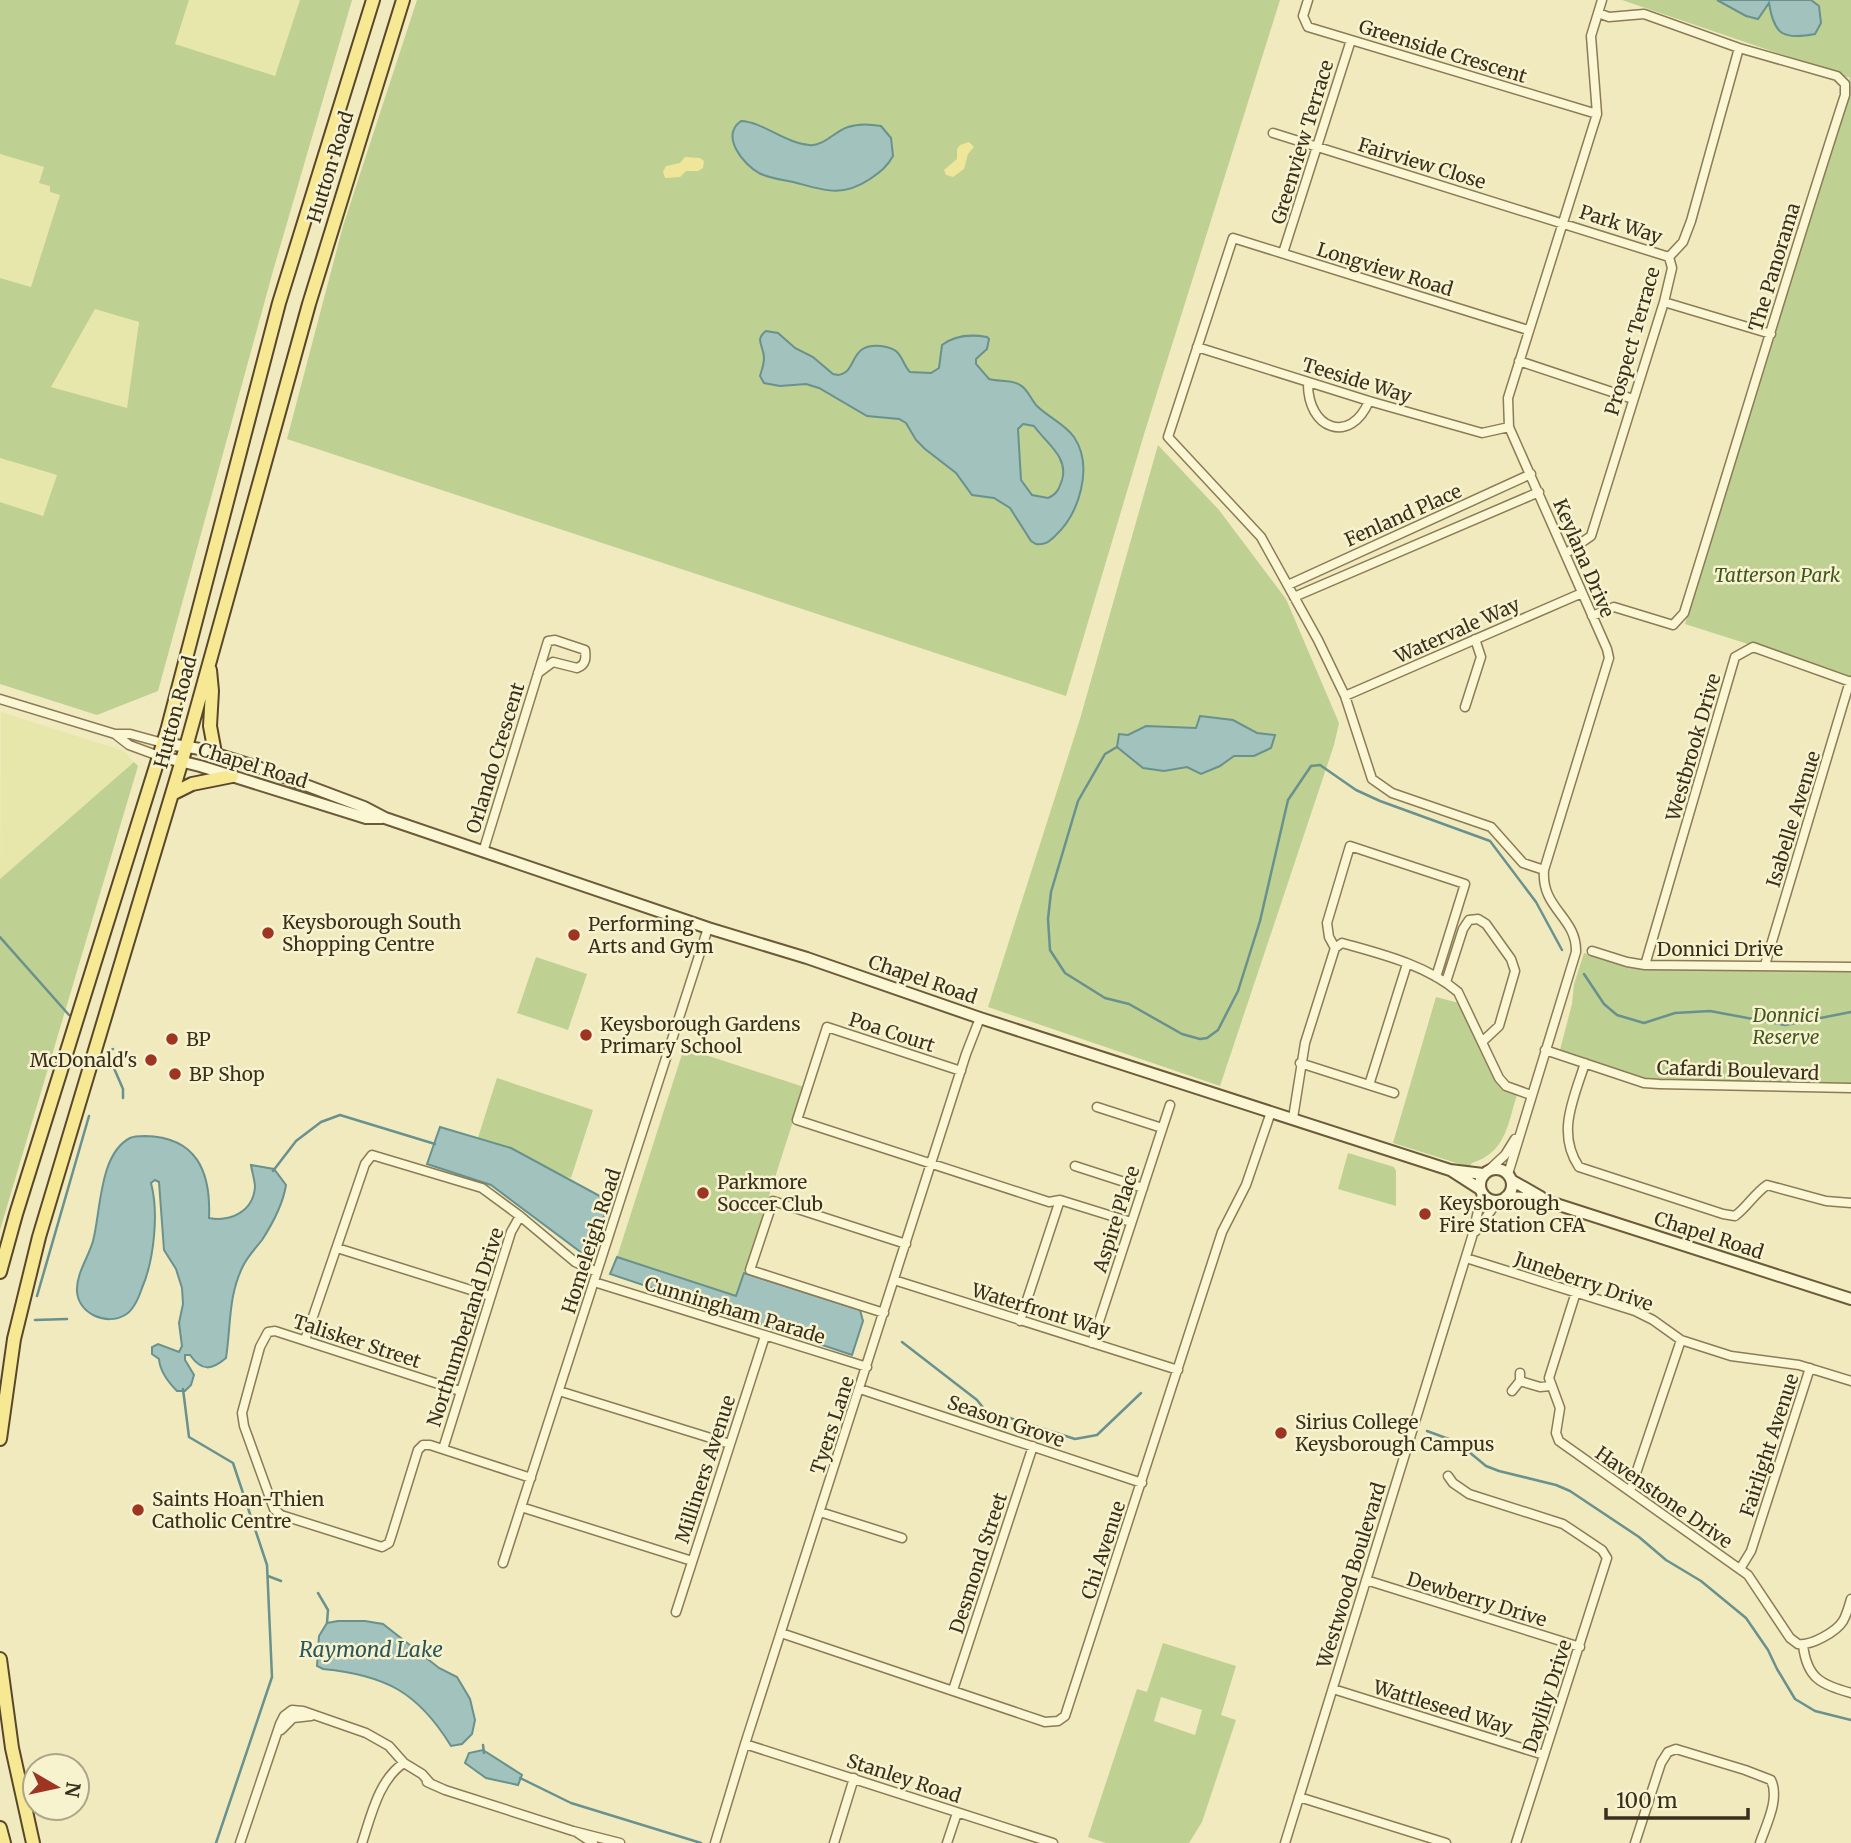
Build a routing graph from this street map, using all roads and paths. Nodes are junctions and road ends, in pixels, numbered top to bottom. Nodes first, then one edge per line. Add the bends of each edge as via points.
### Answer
1 (373, 0) edge
2 (403, 0) edge
3 (1308, 0) edge
4 (1602, 0) edge
5 (1598, 13) junction
6 (1350, 40) junction
7 (1739, 48) junction
8 (1597, 114) junction
9 (1273, 133) dead end
10 (1317, 147) junction
11 (1562, 222) junction
12 (1283, 253) junction
13 (1669, 257) junction
14 (1664, 302) junction
15 (1528, 330) junction
16 (1771, 334) junction
17 (1198, 347) junction
18 (1519, 361) junction
19 (1308, 382) junction
20 (1633, 399) junction
21 (1369, 401) junction
22 (1509, 427) junction
23 (1531, 474) junction
24 (1539, 492) junction
25 (1565, 554) junction
26 (1288, 585) junction
27 (1582, 593) junction
28 (1294, 597) junction
29 (1592, 616) junction
30 (1475, 639) junction
31 (210, 659) junction
32 (538, 673) junction
33 (1851, 682) edge
34 (1345, 696) junction
35 (0, 699) edge
36 (1465, 707) dead end
37 (115, 734) junction
38 (186, 747) junction
39 (161, 749) junction
40 (215, 754) junction
41 (182, 761) junction
42 (232, 776) junction
43 (172, 794) junction
44 (385, 818) junction
45 (483, 852) junction
46 (1544, 870) junction
47 (708, 928) junction
48 (1335, 948) junction
49 (1592, 951) dead end
50 (1407, 964) junction
51 (1645, 965) junction
52 (1765, 965) junction
53 (1851, 967) edge
54 (1436, 977) junction
55 (1446, 982) junction
56 (980, 1018) junction
57 (1483, 1041) junction
58 (1545, 1050) junction
59 (1300, 1063) junction
60 (1585, 1063) junction
61 (961, 1071) junction
62 (1369, 1085) junction
63 (1851, 1088) edge
64 (1394, 1093) dead end
65 (1531, 1095) junction
66 (1170, 1105) dead end
67 (1097, 1107) dead end
68 (1271, 1112) junction
69 (1293, 1118) junction
70 (1523, 1122) junction
71 (1162, 1128) junction
72 (932, 1164) junction
73 (1075, 1166) dead end
74 (1450, 1170) junction
75 (1487, 1172) junction
76 (1509, 1177) junction
77 (1143, 1188) junction
78 (1481, 1192) junction
79 (1502, 1199) junction
80 (1060, 1200) junction
81 (1851, 1203) edge
82 (1556, 1204) junction
83 (520, 1216) junction
84 (1132, 1222) junction
85 (1472, 1237) junction
86 (906, 1244) junction
87 (337, 1248) junction
88 (1466, 1258) junction
89 (0, 1272) edge
90 (597, 1272) junction
91 (894, 1280) junction
92 (594, 1282) junction
93 (1576, 1292) junction
94 (490, 1296) junction
95 (1851, 1299) edge
96 (884, 1313) junction
97 (1020, 1321) junction
98 (765, 1336) junction
99 (305, 1340) junction
100 (1681, 1340) junction
101 (1092, 1343) junction
102 (867, 1367) junction
103 (1810, 1368) junction
104 (1178, 1370) junction
105 (1851, 1381) edge
106 (1551, 1387) junction
107 (860, 1389) junction
108 (460, 1391) junction
109 (559, 1391) junction
110 (1512, 1391) dead end
111 (0, 1439) edge
112 (730, 1444) junction
113 (1033, 1446) junction
114 (443, 1449) junction
115 (1448, 1476) dead end
116 (531, 1478) junction
117 (1142, 1483) junction
118 (1630, 1491) junction
119 (521, 1507) junction
120 (820, 1511) junction
121 (902, 1538) dead end
122 (692, 1561) junction
123 (503, 1563) dead end
124 (1740, 1569) junction
125 (1366, 1580) junction
126 (1851, 1599) edge
127 (676, 1612) dead end
128 (781, 1633) junction
129 (1803, 1645) junction
130 (1580, 1647) junction
131 (0, 1659) edge
132 (1333, 1689) junction
133 (953, 1690) junction
134 (1851, 1693) edge
135 (745, 1744) junction
136 (1544, 1755) junction
137 (403, 1765) junction
138 (854, 1778) junction
139 (1299, 1797) junction
140 (957, 1813) junction
141 (0, 1828) edge
142 (596, 1842) edge
143 (4, 1843) edge
144 (33, 1843) edge
145 (240, 1843) edge
146 (362, 1843) edge
147 (620, 1843) edge
148 (715, 1843) edge
149 (834, 1843) edge
150 (947, 1843) edge
151 (1053, 1843) edge
152 (1284, 1843) edge
153 (1446, 1843) edge
154 (1516, 1843) edge
155 (1636, 1843) edge
156 (1760, 1843) edge

1 - 39 main road, Hutton Road via 279,303
2 - 31 main road, Hutton Road via 309,304
3 - 6 street, Greenside Crescent via 1303,16 1308,27
4 - 5 street, Keylana Drive
5 - 7 street, The Panorama via 1609,17 1644,13
5 - 8 street, Keylana Drive via 1591,36
6 - 8 street, Greenside Crescent
6 - 10 street, Greenview Terrace
7 - 13 street, Prospect Terrace via 1691,221 1683,242
7 - 16 street, The Panorama via 1837,76 1845,85
8 - 11 street, Keylana Drive
9 - 10 street, Fairview Close
10 - 11 street, Fairview Close
10 - 12 street, Greenview Terrace
11 - 13 street, Park Way
11 - 15 street, Keylana Drive
12 - 15 street, Longview Road
12 - 17 street, Longview Road via 1233,238
13 - 14 street, Prospect Terrace via 1672,268
14 - 16 street
14 - 20 street, Prospect Terrace
15 - 18 street, Keylana Drive
16 - 29 street, The Panorama via 1684,613 1673,625 1614,607
17 - 19 street, Teeside Way
17 - 26 street via 1168,437 1261,537
18 - 20 street
18 - 22 street, Keylana Drive via 1508,398
19 - 21 street, Teeside Way
19 - 21 street via 1312,410 1335,427 1360,418
20 - 25 street, Prospect Terrace via 1591,536
21 - 22 street, Teeside Way via 1482,433
22 - 23 street, Keylana Drive
23 - 24 street, Keylana Drive
23 - 26 street, Fenland Place
24 - 25 street, Keylana Drive
24 - 28 street, Fenland Place
25 - 27 street, Keylana Drive
26 - 28 street
27 - 29 street, Keylana Drive
27 - 30 street, Watervale Way
28 - 34 street
29 - 46 street, Keylana Drive via 1609,658
30 - 34 street, Watervale Way
30 - 36 street via 1481,657
31 - 38 main road, Hutton Road
31 - 40 main road via 210,726
32 - 32 street, Orlando Crescent via 550,640 585,650 581,667 553,662
32 - 45 street, Orlando Crescent
33 - 51 street, Westbrook Drive via 1753,647 1735,657
33 - 52 street, Isabelle Avenue
34 - 46 street via 1372,779 1392,793 1491,827 1523,863
35 - 37 street, Chapel Road
37 - 39 street, Chapel Road via 130,734
37 - 39 street, Chapel Road via 129,745
38 - 39 main road, Chapel Road
38 - 40 main road, Chapel Road
38 - 41 main road, Hutton Road
39 - 41 main road, Chapel Road
39 - 89 main road, Hutton Road
40 - 44 main road, Chapel Road
41 - 42 main road, Chapel Road
41 - 43 main road, Hutton Road
42 - 43 main road via 192,784
42 - 44 main road, Chapel Road via 366,818
43 - 111 main road, Hutton Road via 30,1269 14,1339
44 - 45 main road, Chapel Road
45 - 47 main road, Chapel Road
46 - 58 street via 1545,893 1576,943
47 - 56 main road, Chapel Road
47 - 90 street, Homeleigh Road
48 - 50 street via 1342,943
48 - 54 street via 1327,923 1350,846 1465,884
48 - 59 street
49 - 51 street, Donnici Drive
50 - 54 street
50 - 62 street
51 - 52 street, Donnici Drive
52 - 53 street, Donnici Drive
54 - 55 street
55 - 57 street via 1458,992
55 - 57 street via 1463,929 1469,920 1478,919 1486,924 1516,971 1499,1026
56 - 61 street, Tyers Lane
56 - 68 main road, Chapel Road
57 - 65 street via 1506,1086
58 - 60 street, Cafardi Boulevard
58 - 65 street
59 - 62 street
59 - 69 street
60 - 63 street, Cafardi Boulevard via 1644,1083
60 - 81 street via 1568,1111 1567,1128 1579,1167 1735,1216 1767,1185 1826,1202
61 - 72 street, Tyers Lane
61 - 72 street, Poa Court via 827,1027 797,1120
62 - 64 street
65 - 70 street
66 - 71 street, Aspire Place
67 - 71 street
68 - 69 main road, Chapel Road
68 - 104 street, Chi Avenue via 1246,1185 1222,1232
69 - 74 main road, Chapel Road
70 - 75 street via 1506,1155
70 - 76 street
71 - 77 street, Aspire Place
72 - 80 street via 1049,1202
72 - 86 street, Tyers Lane
73 - 77 street
74 - 75 main road, Chapel Road
74 - 78 main road, Chapel Road
75 - 76 main road via 1500,1169
75 - 78 main road
76 - 79 main road via 1511,1189
76 - 82 main road, Chapel Road
77 - 84 street, Aspire Place
78 - 79 main road via 1489,1200
78 - 85 street, Westwood Boulevard
79 - 82 main road, Chapel Road
79 - 85 street, Westwood Boulevard
80 - 84 street
80 - 97 street
82 - 95 main road, Chapel Road
83 - 87 street via 482,1188 373,1155 365,1164
83 - 90 street via 575,1262
83 - 94 street, Northumberland Drive
84 - 101 street, Aspire Place
85 - 88 street, Westwood Boulevard
86 - 91 street, Tyers Lane
86 - 96 street via 773,1201 750,1270
87 - 94 street
87 - 99 street
88 - 93 street, Juneberry Drive
88 - 125 street, Westwood Boulevard
90 - 92 street, Homeleigh Road
91 - 96 street, Tyers Lane
91 - 97 street, Waterfront Way
92 - 98 street, Cunningham Parade
92 - 109 street, Homeleigh Road
93 - 100 street, Juneberry Drive via 1635,1311
93 - 106 street, Havenstone Drive via 1550,1373
94 - 108 street, Northumberland Drive
96 - 102 street, Tyers Lane
97 - 101 street, Waterfront Way
98 - 102 street, Cunningham Parade
98 - 112 street, Milliners Avenue
99 - 108 street, Talisker Street
99 - 114 street, Talisker Street via 275,1331 265,1334 242,1413 270,1497 281,1515 382,1547 393,1534 418,1450 423,1445
100 - 103 street, Juneberry Drive via 1731,1356
100 - 118 street
101 - 104 street, Waterfront Way
102 - 107 street, Tyers Lane
103 - 105 street, Juneberry Drive
103 - 124 street, Fairlight Avenue via 1751,1552
104 - 117 street, Chi Avenue
106 - 110 street via 1520,1377
106 - 118 street, Havenstone Drive via 1560,1408 1559,1441
107 - 113 street, Season Grove
107 - 120 street, Tyers Lane
108 - 114 street, Northumberland Drive
109 - 112 street
109 - 116 street, Homeleigh Road
112 - 122 street, Milliners Avenue
113 - 117 street, Season Grove
113 - 133 street, Desmond Street
114 - 116 street
115 - 130 street, Daylily Drive via 1469,1494 1563,1524 1602,1550 1607,1558
116 - 119 street, Homeleigh Road
117 - 133 street, Chi Avenue via 1065,1716 1045,1722
118 - 124 street, Havenstone Drive
119 - 122 street
119 - 123 street, Homeleigh Road
120 - 121 street
120 - 128 street, Tyers Lane
122 - 127 street, Milliners Avenue
124 - 129 street, Havenstone Drive via 1790,1638
125 - 130 street, Dewberry Drive
125 - 132 street, Westwood Boulevard
126 - 129 street via 1841,1623
128 - 133 street, Chi Avenue
128 - 135 street, Tyers Lane
129 - 134 street via 1818,1681
130 - 136 street, Daylily Drive
131 - 144 main road via 12,1748
132 - 136 street, Wattleseed Way
132 - 139 street, Westwood Boulevard
135 - 138 street, Stanley Road
135 - 148 street, Tyers Lane
136 - 154 street, Daylily Drive
137 - 142 street via 431,1784 586,1832
137 - 145 street via 396,1752 366,1733 311,1716 290,1720 279,1732
137 - 146 street via 375,1802
138 - 140 street, Stanley Road
138 - 149 street
139 - 152 street, Westwood Boulevard
139 - 153 street
140 - 150 street
140 - 151 street, Stanley Road
141 - 143 main road
142 - 147 street
155 - 156 street via 1661,1763 1676,1749 1771,1780 1774,1798

